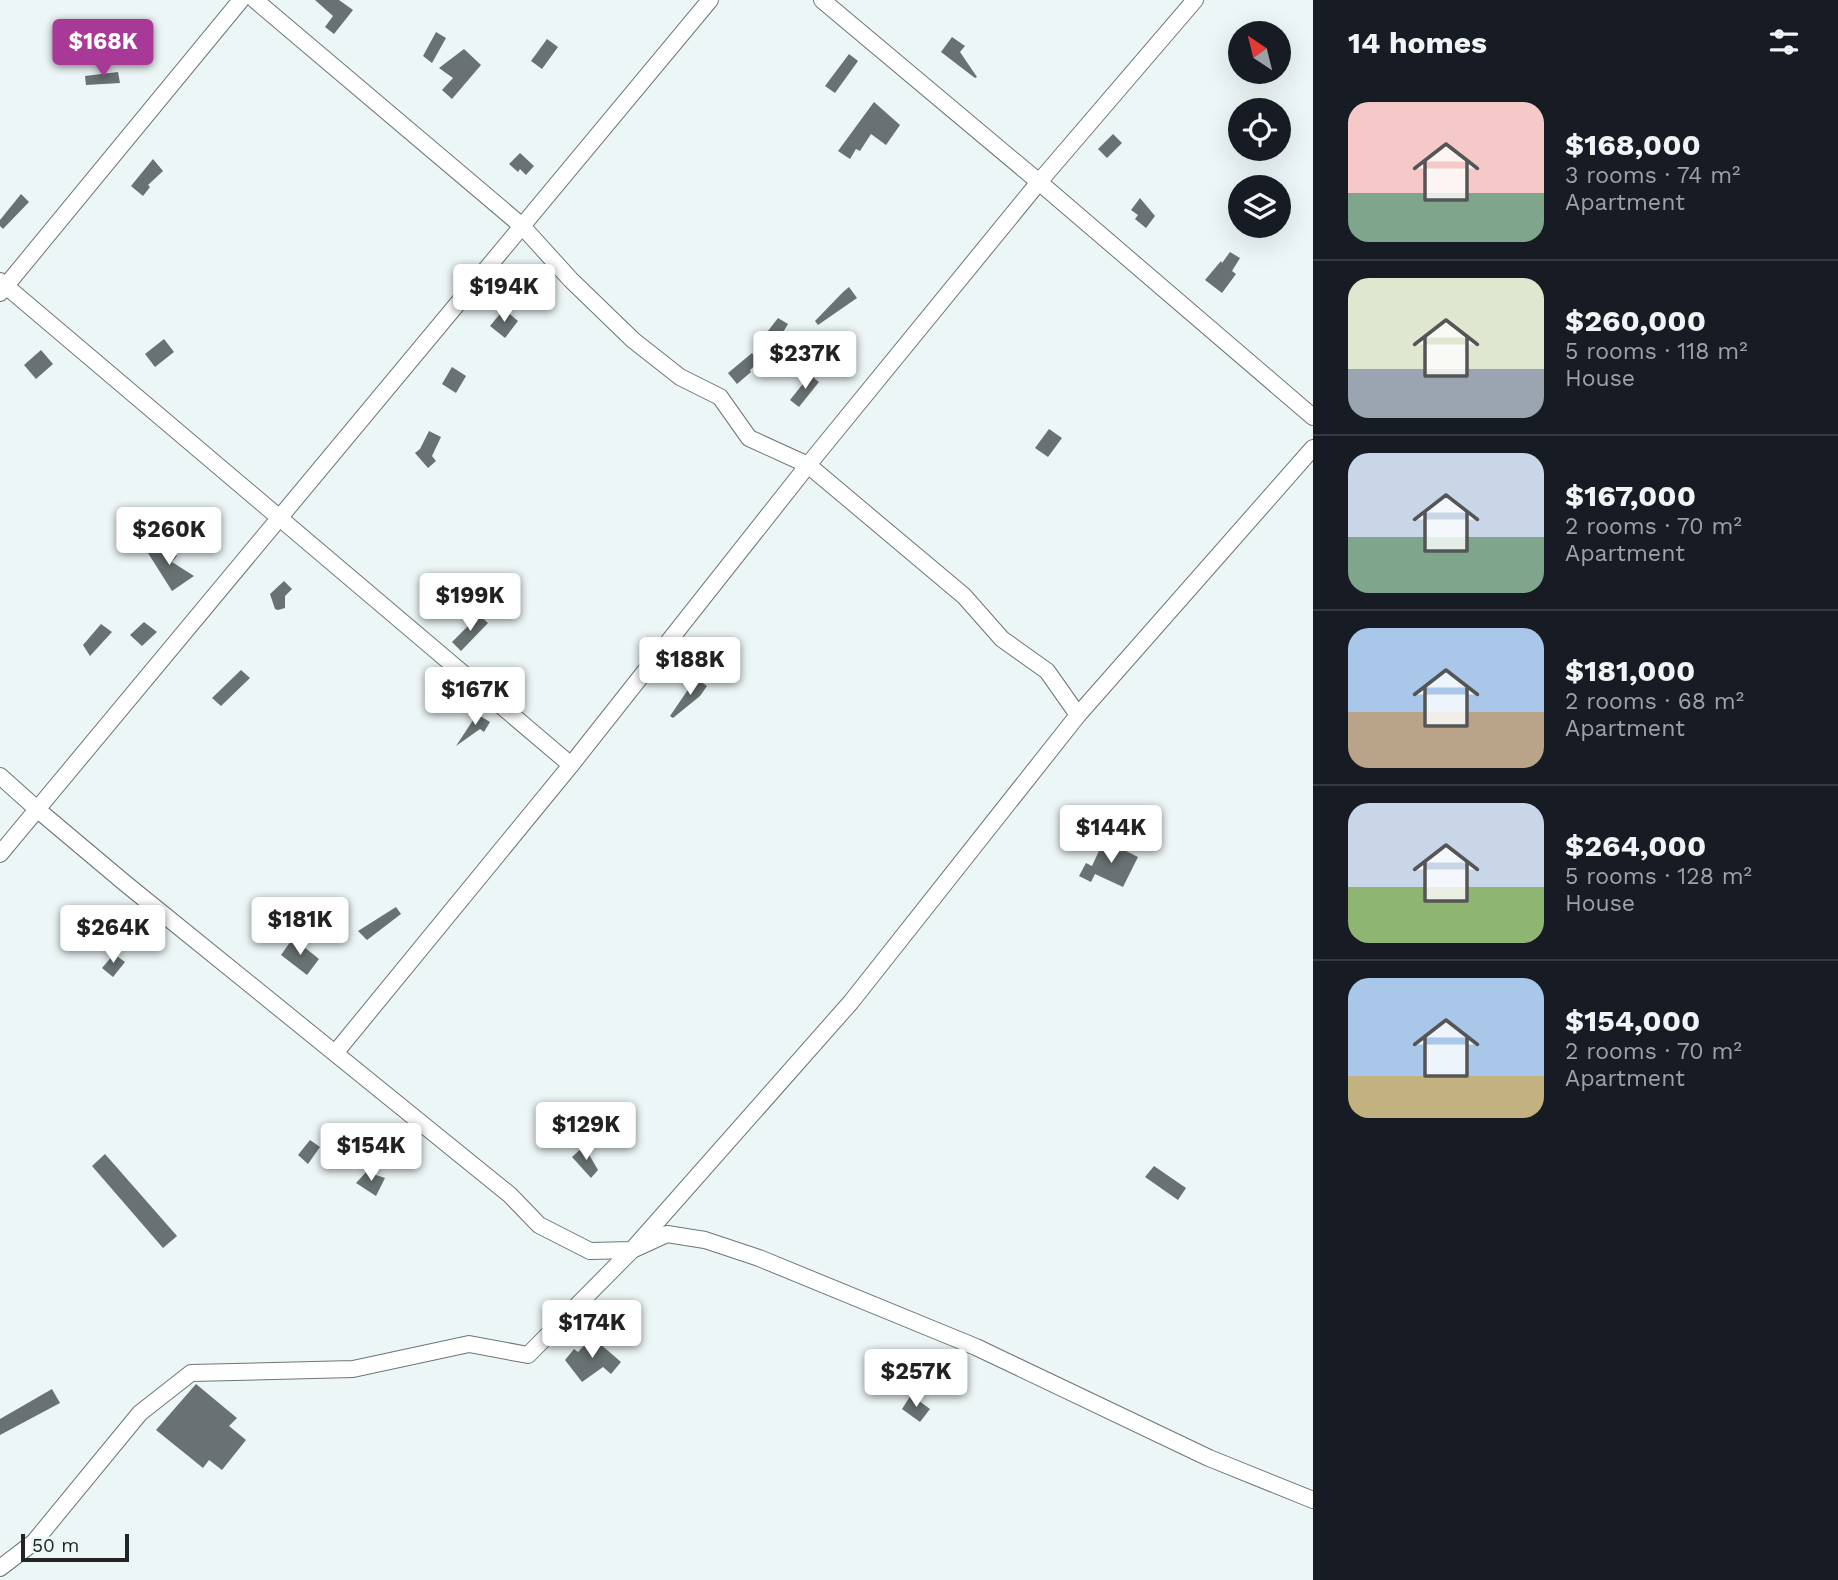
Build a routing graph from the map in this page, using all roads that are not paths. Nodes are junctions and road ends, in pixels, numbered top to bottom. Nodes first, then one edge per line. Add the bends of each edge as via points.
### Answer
1 (241, 0) edge
2 (255, 0) edge
3 (710, 0) edge
4 (822, 0) edge
5 (1195, 0) edge
6 (1039, 182) junction
7 (522, 226) junction
8 (2, 287) edge
9 (1313, 417) edge
10 (1313, 448) edge
11 (808, 465) junction
12 (279, 518) junction
13 (1078, 715) junction
14 (571, 765) junction
15 (0, 776) edge
16 (38, 810) junction
17 (0, 854) edge
18 (336, 1052) junction
19 (632, 1250) junction
20 (1313, 1500) edge
21 (0, 1568) edge

1 - 8 street
2 - 7 street
3 - 7 street
4 - 6 street
5 - 6 street
6 - 9 street
6 - 11 street
7 - 11 street via 633,340 680,377 720,397 749,438
7 - 12 street
8 - 12 street
10 - 13 street
11 - 13 street via 964,597 1002,639 1047,671
11 - 14 street
12 - 14 street
12 - 16 street
13 - 19 street via 851,1002
14 - 18 street
15 - 16 street
16 - 17 street
16 - 18 street
18 - 19 street via 510,1195 539,1225 590,1251
19 - 20 street via 667,1234 705,1240 759,1258 976,1348 1209,1458
19 - 21 street via 528,1355 469,1344 353,1369 191,1373 140,1413 34,1542

